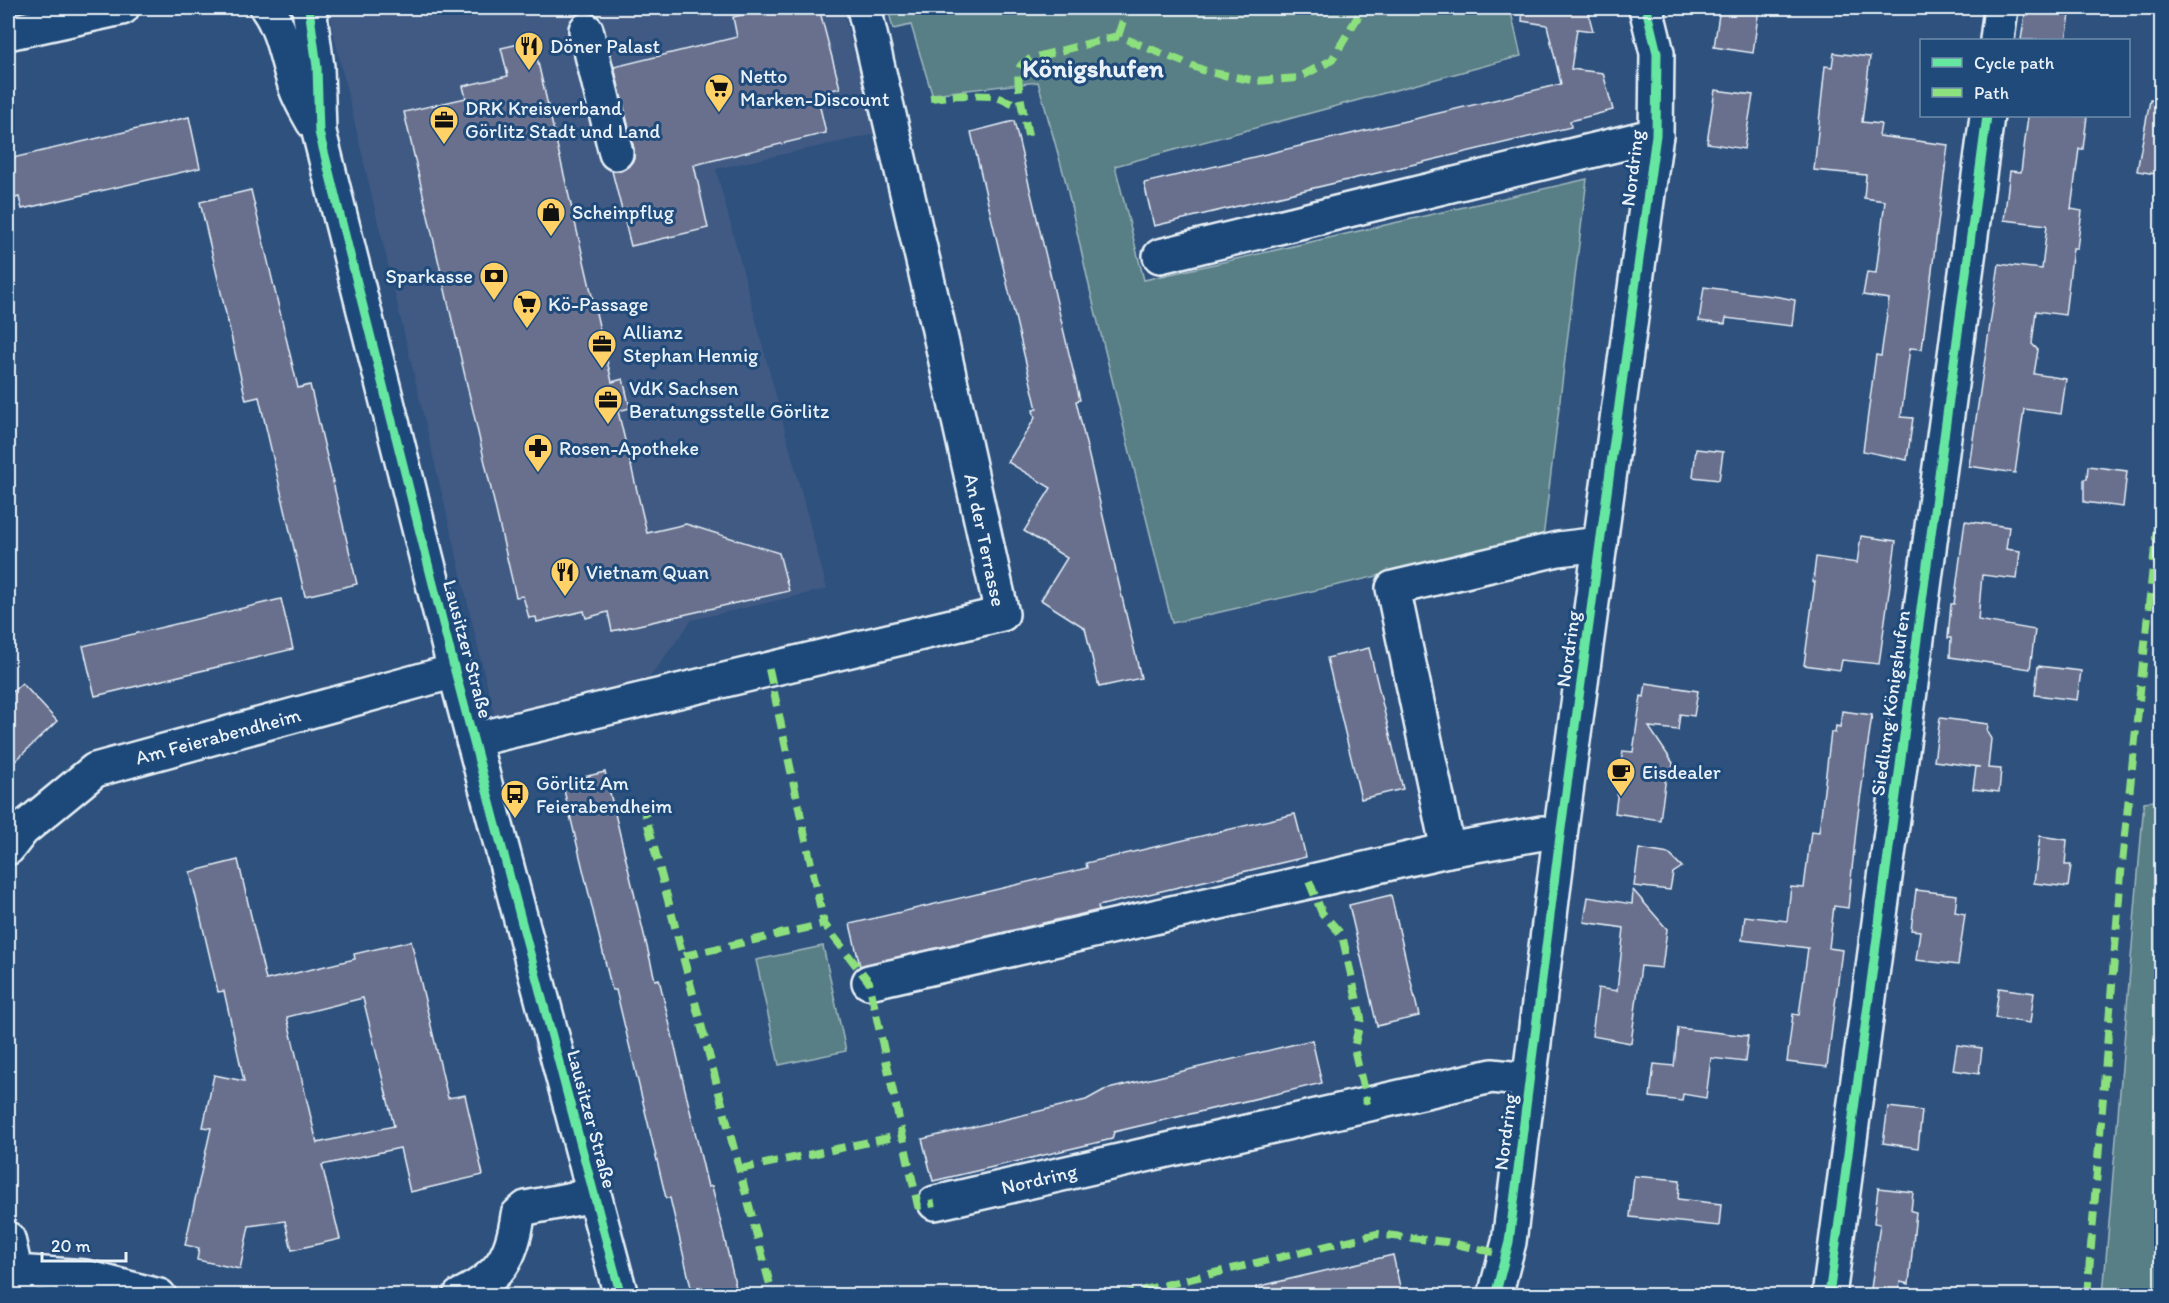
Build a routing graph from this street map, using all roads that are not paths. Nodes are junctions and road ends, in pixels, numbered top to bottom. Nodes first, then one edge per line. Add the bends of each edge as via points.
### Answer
1 (74, 8) edge
2 (122, 8) edge
3 (267, 8) edge
4 (309, 8) edge
5 (864, 8) edge
6 (1646, 8) edge
7 (2001, 8) edge
8 (586, 30) dead end
9 (8, 32) edge
10 (1997, 39) edge
11 (1987, 117) edge
12 (319, 132) junction
13 (1656, 135) junction
14 (616, 153) dead end
15 (1160, 256) dead end
16 (1600, 544) junction
17 (455, 671) junction
18 (473, 740) junction
19 (1560, 836) junction
20 (8, 848) edge
21 (1448, 850) junction
22 (869, 982) dead end
23 (1529, 1080) junction
24 (594, 1195) junction
25 (935, 1203) dead end
26 (8, 1239) edge
27 (19, 1284) edge
28 (159, 1296) edge
29 (460, 1296) edge
30 (621, 1296) edge
31 (1495, 1296) edge
32 (1829, 1296) edge

1 - 9 street
2 - 9 street
3 - 12 street, Lausitzer Straße via 297,91
4 - 12 street, Lausitzer Straße via 317,67
5 - 18 street, An der Terrasse via 1002,614
6 - 13 street, Nordring via 1657,53
7 - 10 street
8 - 14 street
11 - 32 street, Siedlung Königshufen
12 - 17 street, Lausitzer Straße
13 - 15 street, Nordring
13 - 16 street, Nordring
16 - 19 street, Nordring
16 - 21 street via 1558,549 1393,588
17 - 18 street, Lausitzer Straße
17 - 20 street, Am Feierabendheim via 95,770 22,830
18 - 24 street, Lausitzer Straße
19 - 21 street via 1542,833
19 - 23 street, Nordring
21 - 22 street
23 - 25 street, Nordring via 1492,1076
23 - 31 street, Nordring via 1509,1242
24 - 29 street via 525,1208 518,1215 515,1236 498,1270
24 - 30 street, Lausitzer Straße
26 - 27 street
27 - 28 street via 85,1277

